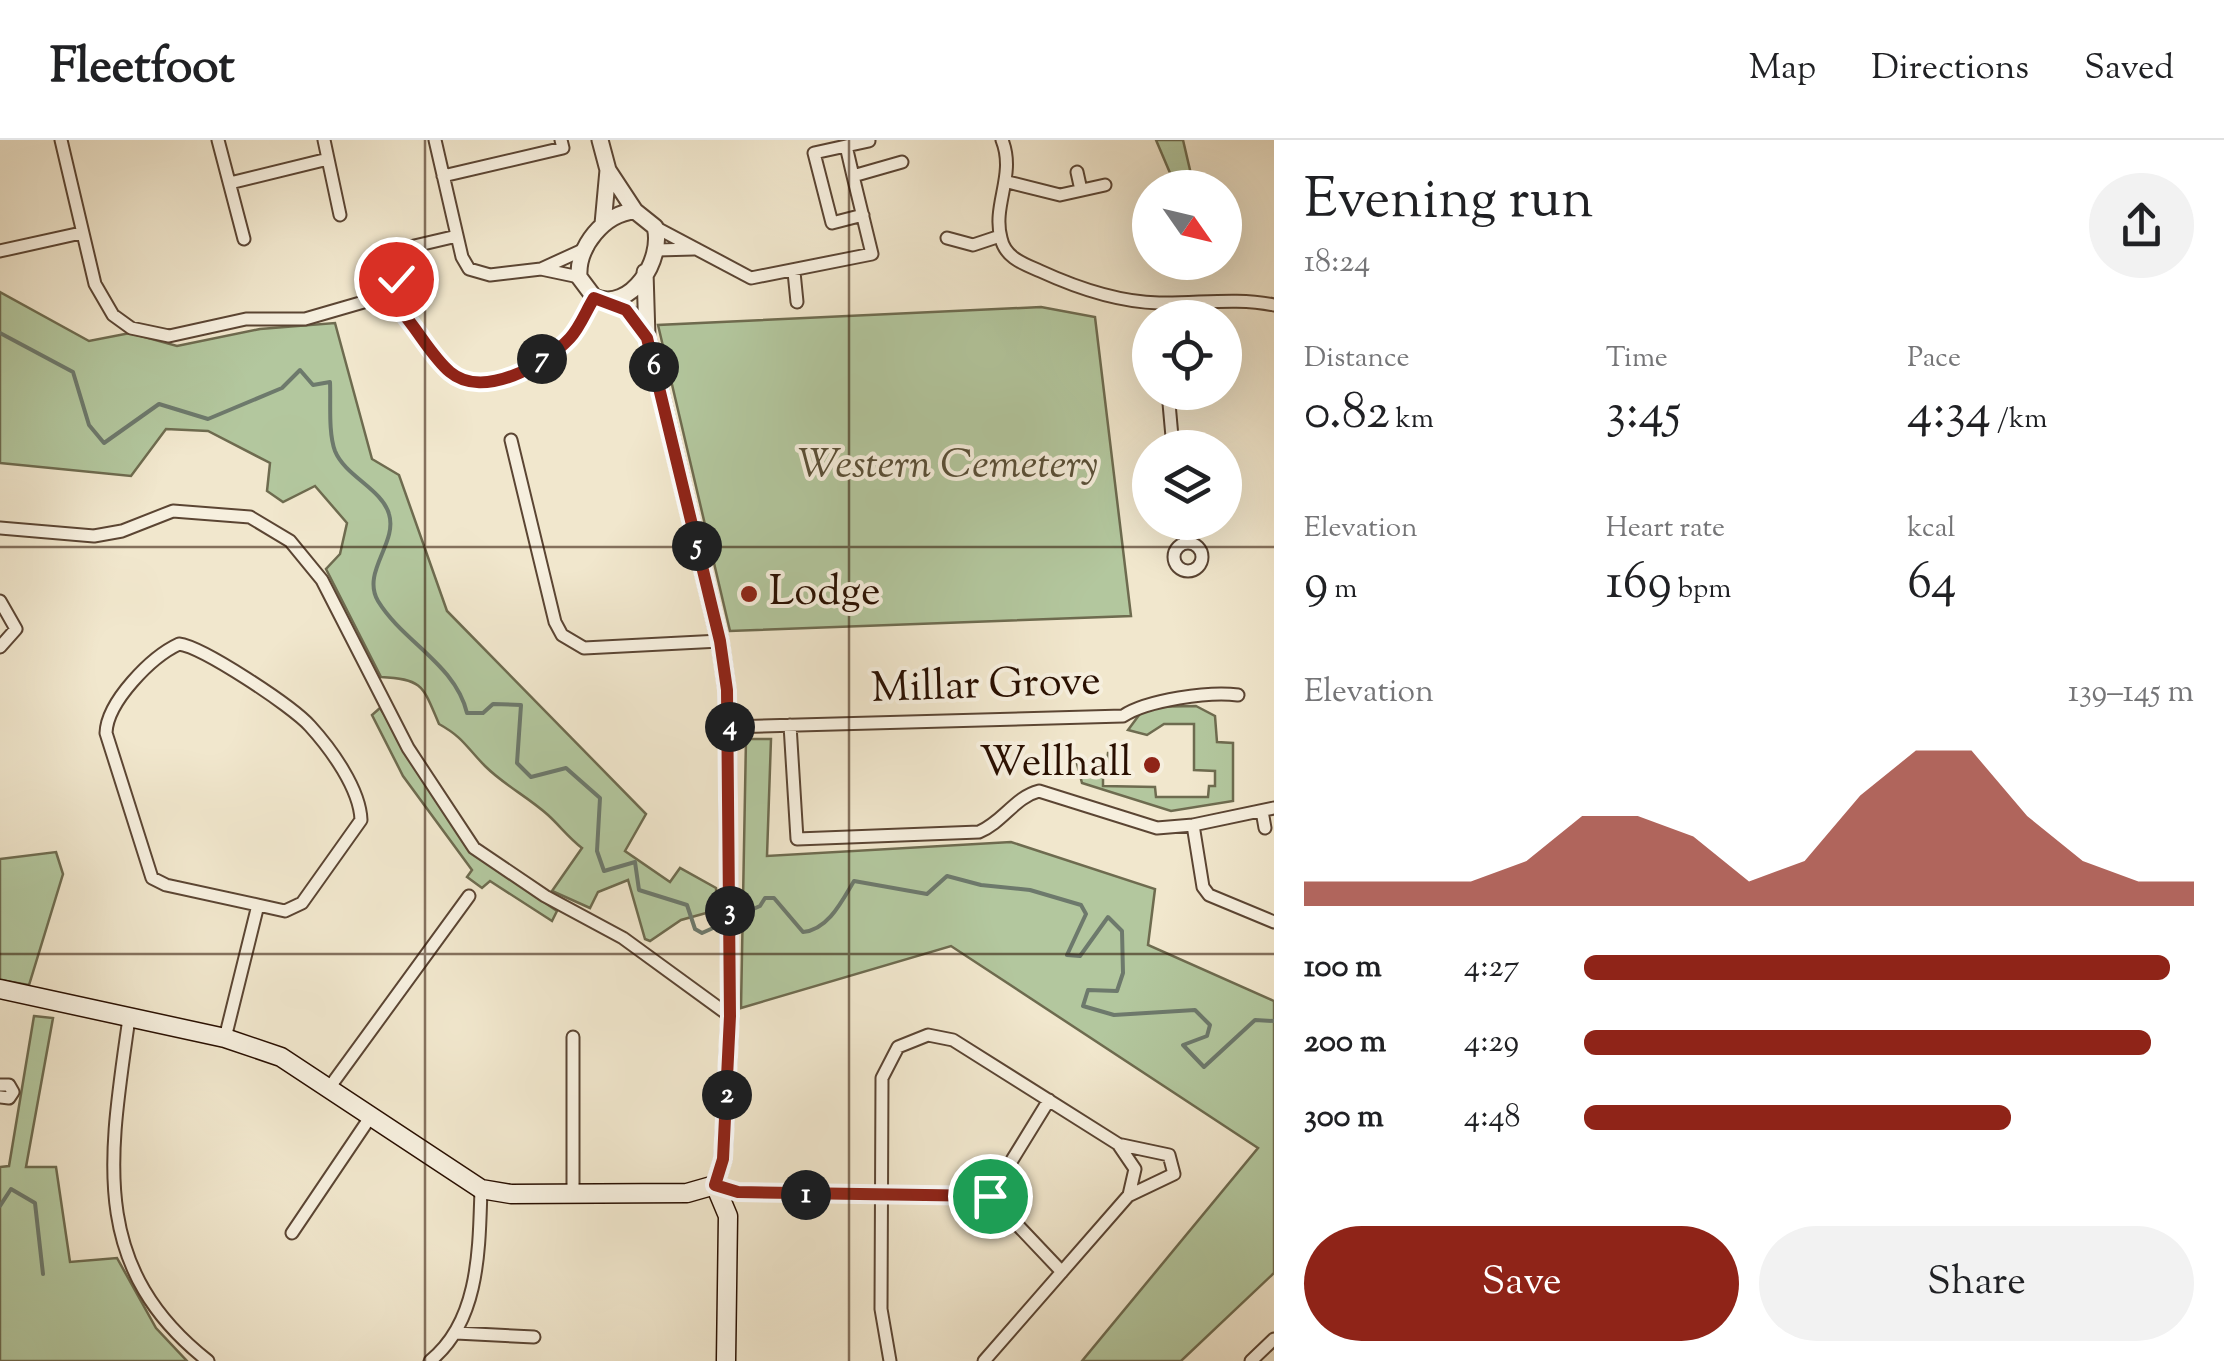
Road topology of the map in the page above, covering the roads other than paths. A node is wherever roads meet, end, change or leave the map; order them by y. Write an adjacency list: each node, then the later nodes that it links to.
1 (61, 140): 26 (street)
2 (218, 140): 18 (street)
3 (324, 140): 11 (street)
4 (434, 140): 15 (street)
5 (561, 140): 15 (street)
6 (600, 140): 13 (street)
7 (1002, 140): 17 (street)
8 (869, 141): 9 (street)
9 (846, 146): 10 (street); 16 (street)
10 (813, 147): 23 (street)
11 (328, 159): 18 (street); 22 (street)
12 (902, 162): 16 (street)
13 (608, 170): 21 (street); 24 (street)
14 (1077, 172): 20 (street)
15 (443, 176): 27 (street)
16 (853, 176): 23 (street)
17 (1008, 182): 20 (street); 28 (street)
18 (230, 183): 30 (street)
19 (1105, 185): 20 (street)
20 (1081, 190)
21 (635, 211): 24 (street); 25 (street)
22 (340, 215)
23 (863, 215): 38 (street)
24 (602, 224): 31 (street)
25 (655, 227): 32 (street); 34 (street)
26 (81, 233): 33 (street); 41 (street)
27 (457, 236): 35 (street); 36 (street)
28 (1000, 236): 29 (street); 43 (street)
29 (947, 238)
30 (244, 240)
31 (587, 248): 36 (street); 39 (street)
32 (657, 250): 34 (street); 37 (street)
33 (0, 251)
34 (704, 251): 38 (street)
35 (380, 254)
36 (540, 269): 39 (street)
37 (645, 272): 46 (street); 50 (street)
38 (794, 272): 47 (street)
39 (579, 277): 42 (street)
40 (1274, 294): 45 (street)
41 (374, 298): 49 (street); 49 (street)
42 (594, 298): 46 (street); 49 (street)
43 (1132, 300)
44 (1242, 301): 45 (street)
45 (1254, 301): 48 (street)
46 (614, 302): 50 (street)
47 (797, 302)
48 (1274, 305)
49 (401, 311)
50 (647, 338): 56 (street)
51 (511, 440): 56 (street)
52 (0, 528): 68 (street)
53 (1186, 540): 54 (street)
54 (1186, 543)
55 (0, 601): 57 (street)
56 (720, 641): 60 (street)
57 (0, 647)
58 (1238, 695): 59 (street, Millar Grove)
59 (790, 725): 60 (street, Millar Grove); 62 (street)
60 (730, 727): 68 (street)
61 (1268, 809): 62 (street); 63 (street)
62 (1193, 826): 66 (street)
63 (1265, 828)
64 (469, 896): 73 (street)
65 (258, 906): 65 (street); 71 (street)
66 (1274, 922)
67 (0, 989): 69 (main road)
68 (730, 1016): 78 (street)
69 (129, 1018): 71 (main road); 89 (street)
70 (574, 1037): 80 (street)
71 (225, 1038): 73 (main road)
72 (0, 1085): 74 (street)
73 (329, 1088): 76 (main road)
74 (0, 1097)
75 (1049, 1100): 77 (street); 82 (street); 83 (street)
76 (371, 1116): 79 (main road); 84 (street)
77 (1118, 1144): 81 (street); 81 (street)
78 (715, 1185): 80 (main road); 83 (street); 91 (main road)
79 (481, 1190): 80 (main road); 86 (street)
80 (573, 1194)
81 (1129, 1195): 85 (street)
82 (990, 1196): 83 (street); 85 (street)
83 (882, 1197): 92 (street)
84 (292, 1233)
85 (1062, 1272): 93 (street)
86 (456, 1334): 87 (street); 90 (street)
87 (534, 1337)
88 (1274, 1339): 94 (street)
89 (208, 1361)
90 (430, 1361)
91 (726, 1361)
92 (890, 1361)
93 (984, 1361)
94 (1251, 1361)

